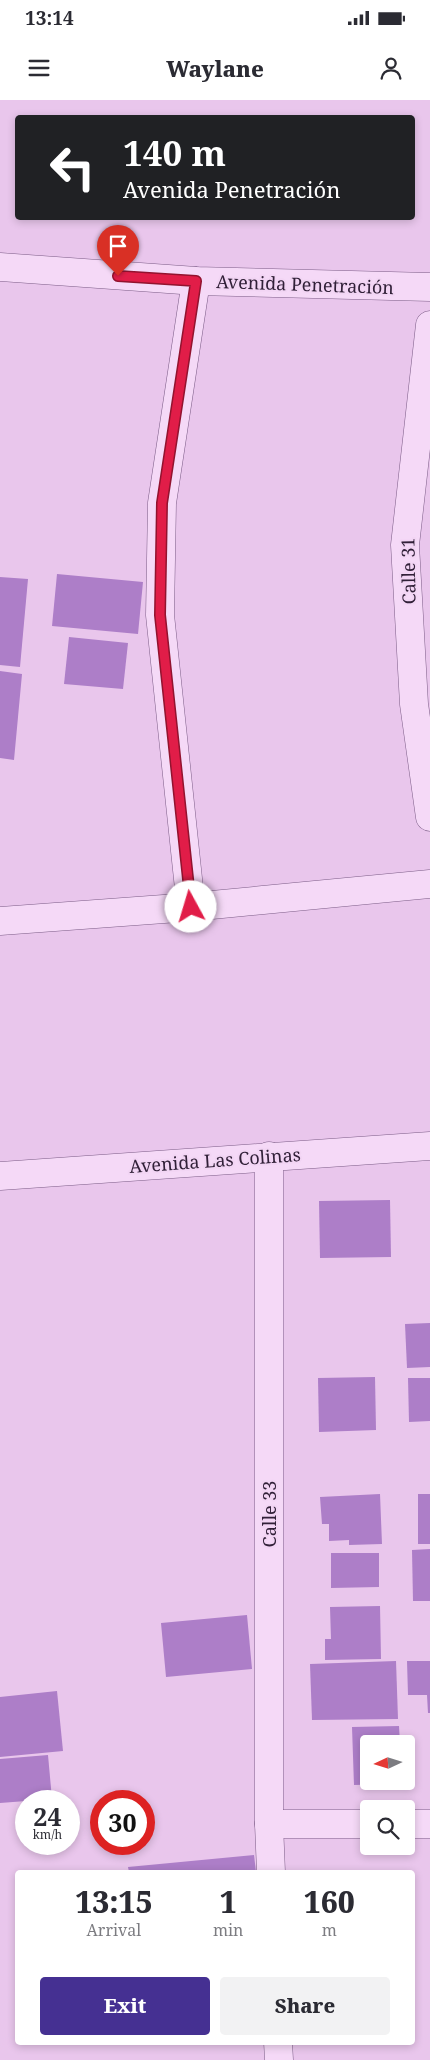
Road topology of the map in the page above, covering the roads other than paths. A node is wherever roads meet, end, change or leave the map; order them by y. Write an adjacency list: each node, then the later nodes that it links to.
1 (0, 267): 2 (street, Avenida Penetración)
2 (196, 281): 3 (street, Avenida Penetración); 7 (street)
3 (430, 288)
4 (430, 325): 5 (street, Calle 31)
5 (430, 817)
6 (430, 884): 7 (street)
7 (191, 907): 8 (street)
8 (0, 921)
9 (430, 1146): 10 (street, Avenida Las Colinas)
10 (269, 1156): 11 (street, Avenida Las Colinas); 12 (street, Calle 33)
11 (0, 1176)
12 (269, 1824): 13 (street); 16 (street, Calle 33)
13 (360, 1824)
14 (415, 1824): 15 (street)
15 (430, 1824)
16 (271, 1870)
17 (278, 2045): 18 (street)
18 (279, 2060)

